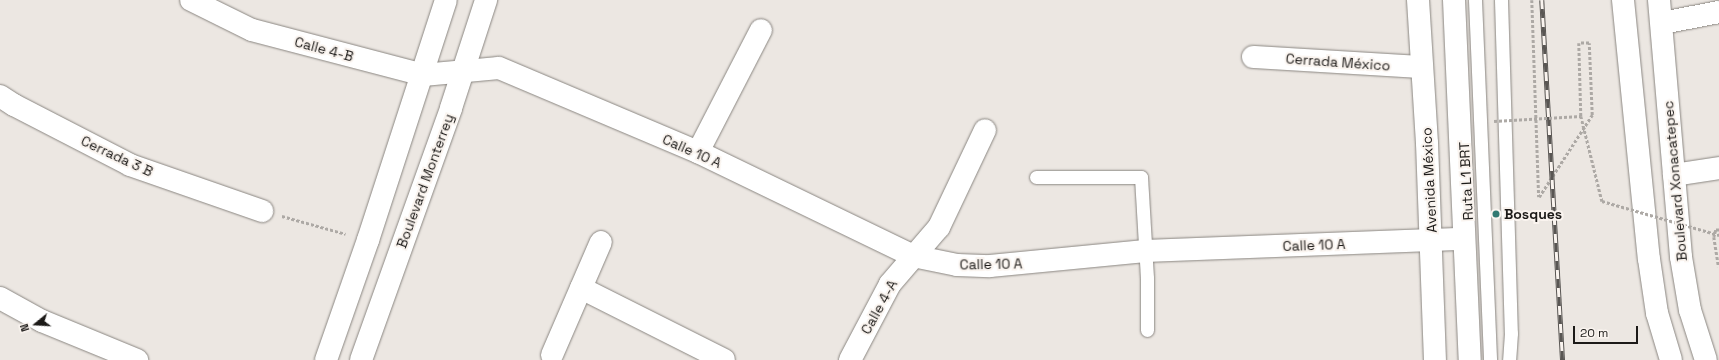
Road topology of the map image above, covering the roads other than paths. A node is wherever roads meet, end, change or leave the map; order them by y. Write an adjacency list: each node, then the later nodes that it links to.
1 (191, 0): 16 (street, Calle 4-B)
2 (446, 0): 16 (street)
3 (486, 0): 15 (street, Boulevard Monterrey)
4 (1418, 0): 14 (street, Avenida México)
5 (1454, 0): 24 (street)
6 (1474, 0): 40 (lane, Ruta L1 BRT)
7 (1501, 0): 41 (lane)
8 (1623, 0): 42 (street)
9 (1659, 0): 11 (street, Boulevard Xonacatepec)
10 (1719, 12): 11 (street)
11 (1662, 23): 21 (street, Boulevard Xonacatepec)
12 (761, 30): 19 (street)
13 (1254, 57): 14 (street, Cerrada México)
14 (1422, 67): 25 (street, Avenida México)
15 (462, 72): 16 (street, Calle 4-B); 19 (street, Calle 10 A); 35 (street, Boulevard Monterrey)
16 (422, 75): 34 (street)
17 (0, 96): 23 (street, Cerrada 3 B)
18 (985, 130): 28 (street, Calle 4-A)
19 (698, 152): 28 (street, Calle 10 A)
20 (1719, 168): 21 (street)
21 (1674, 175): 43 (street, Boulevard Xonacatepec)
22 (1036, 177): 27 (lane)
23 (262, 211)
24 (1464, 239): 25 (street, Calle 10 A); 39 (street)
25 (1432, 241): 27 (street, Calle 10 A); 38 (street, Avenida México)
26 (601, 242): 29 (street)
27 (1144, 251): 28 (street, Calle 10 A); 31 (lane)
28 (913, 256): 37 (street, Calle 4-A)
29 (581, 288): 32 (street); 36 (street)
30 (0, 298): 33 (street)
31 (1147, 330)
32 (552, 355)
33 (137, 360)
34 (326, 360)
35 (361, 360)
36 (724, 360)
37 (850, 360)
38 (1436, 360)
39 (1470, 360)
40 (1490, 360)
41 (1509, 360)
42 (1671, 360)
43 (1706, 360)

